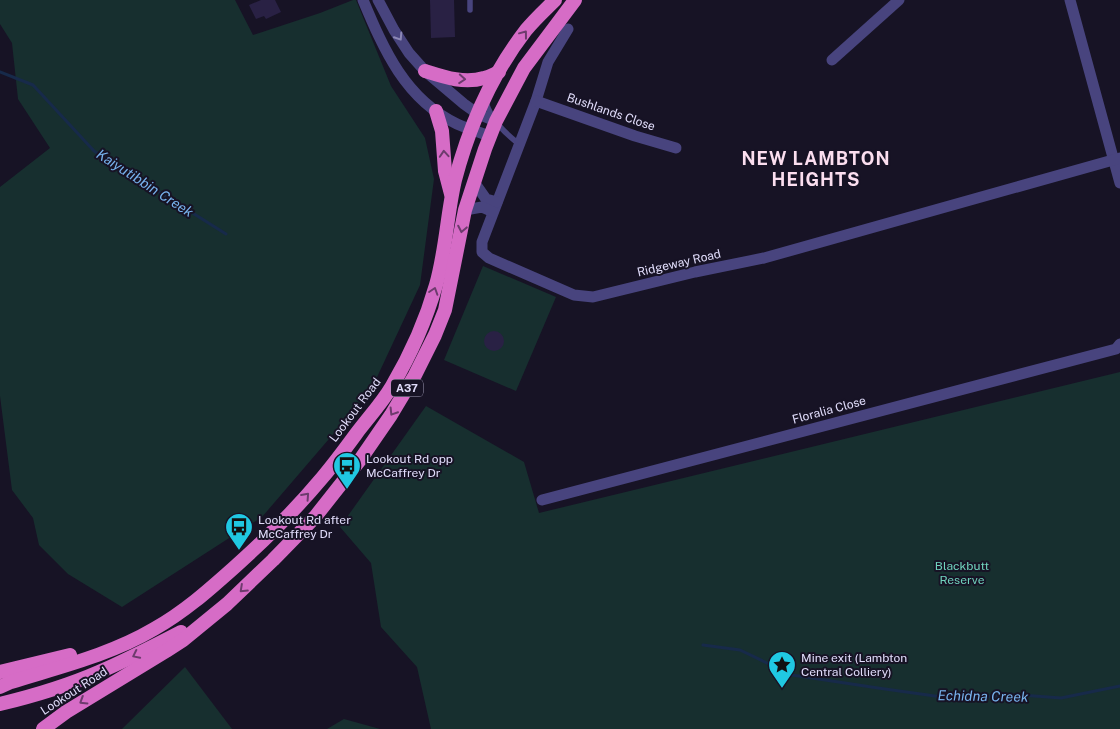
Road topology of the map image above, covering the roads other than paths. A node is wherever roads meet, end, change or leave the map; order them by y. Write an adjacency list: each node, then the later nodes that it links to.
1 (363, 0): 15 (street)
2 (378, 0): 11 (street, one-way to 11)
3 (470, 0): 8 (lane)
4 (555, 0): 12 (highway, Lookout Road / A37, one-way to 4)
5 (575, 0): 17 (highway, Lookout Road / A37)
6 (899, 0): 10 (street)
7 (1070, 0): 22 (street)
8 (470, 10)
9 (568, 29): 14 (street, Ridgeway Road)
10 (832, 60)
11 (425, 71): 12 (highway, one-way to 12); 16 (street)
12 (499, 72): 13 (highway, Lookout Road / A37)
13 (485, 98): 16 (highway, Lookout Road / A37); 17 (lane)
14 (536, 101): 20 (street, Ridgeway Road); 21 (street, Bushlands Close)
15 (436, 111): 18 (street); 25 (highway, one-way to 15)
16 (478, 114): 17 (street); 18 (highway, Lookout Road / A37)
17 (496, 121): 19 (highway, Lookout Road / A37); 20 (lane)
18 (471, 130): 19 (street); 25 (highway, Lookout Road / A37)
19 (490, 136): 23 (highway, Lookout Road / A37)
20 (519, 144): 26 (street, Ridgeway Road)
21 (676, 148)
22 (1117, 159): 24 (street); 26 (street, Ridgeway Road)
23 (474, 182): 26 (street); 27 (highway, Lookout Road / A37)
24 (1120, 183)
25 (452, 197): 31 (highway, Lookout Road / A37, one-way to 25)
26 (495, 207): 27 (street)
27 (465, 210): 30 (highway, Lookout Road / A37, one-way to 30)
28 (1120, 344): 29 (street, Floralia Close)
29 (542, 500)
30 (211, 617): 34 (highway, one-way to 34); 35 (highway, Lookout Road / A37, one-way to 35)
31 (104, 652): 32 (highway); 33 (highway, Lookout Road)
32 (0, 672)
33 (0, 687)
34 (0, 704)
35 (43, 729)

